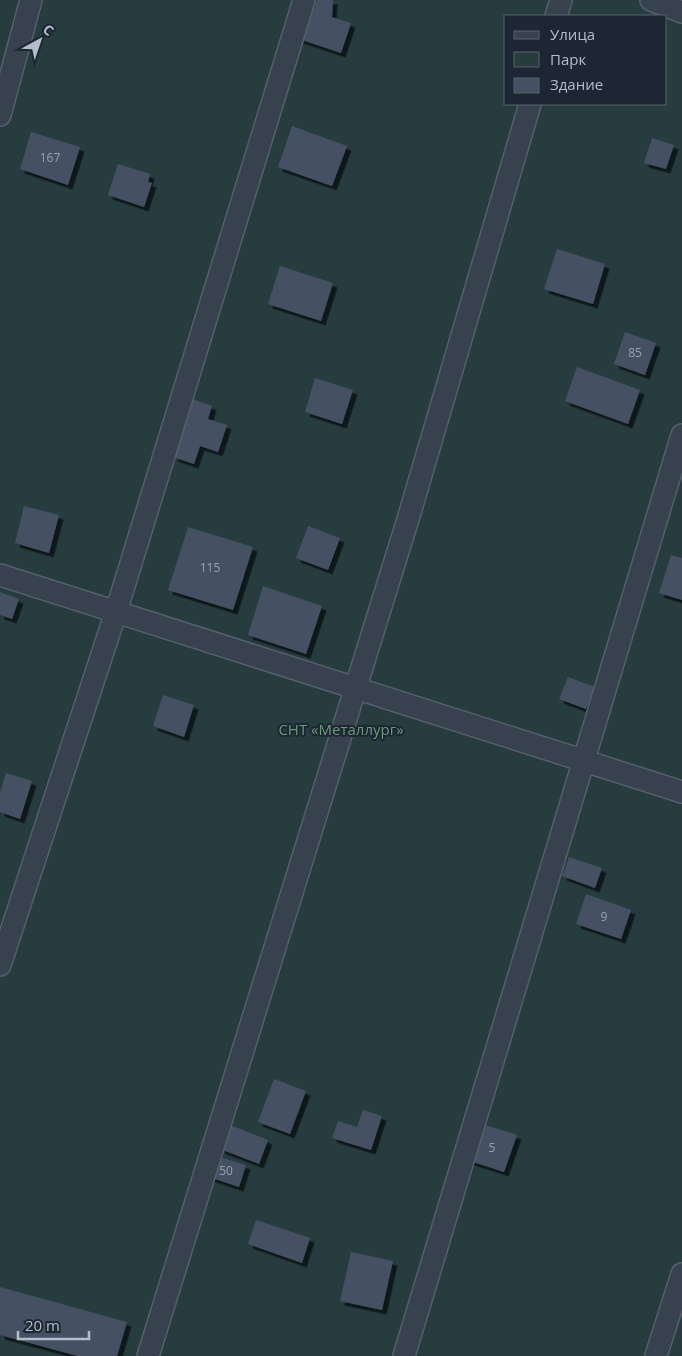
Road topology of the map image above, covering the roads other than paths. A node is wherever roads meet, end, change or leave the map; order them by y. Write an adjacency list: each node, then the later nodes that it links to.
1 (31, 0): 8 (street)
2 (304, 0): 11 (street)
3 (561, 0): 6 (street)
4 (651, 0): 5 (street)
5 (682, 12)
6 (556, 15)
7 (530, 105): 12 (street)
8 (0, 115)
9 (682, 435): 13 (street)
10 (0, 575): 11 (street)
11 (116, 612): 12 (street); 15 (street)
12 (355, 688): 13 (street); 17 (street)
13 (585, 761): 14 (street); 18 (street)
14 (682, 792)
15 (0, 965)
16 (682, 1274): 19 (street)
17 (148, 1356)
18 (404, 1356)
19 (656, 1356)

